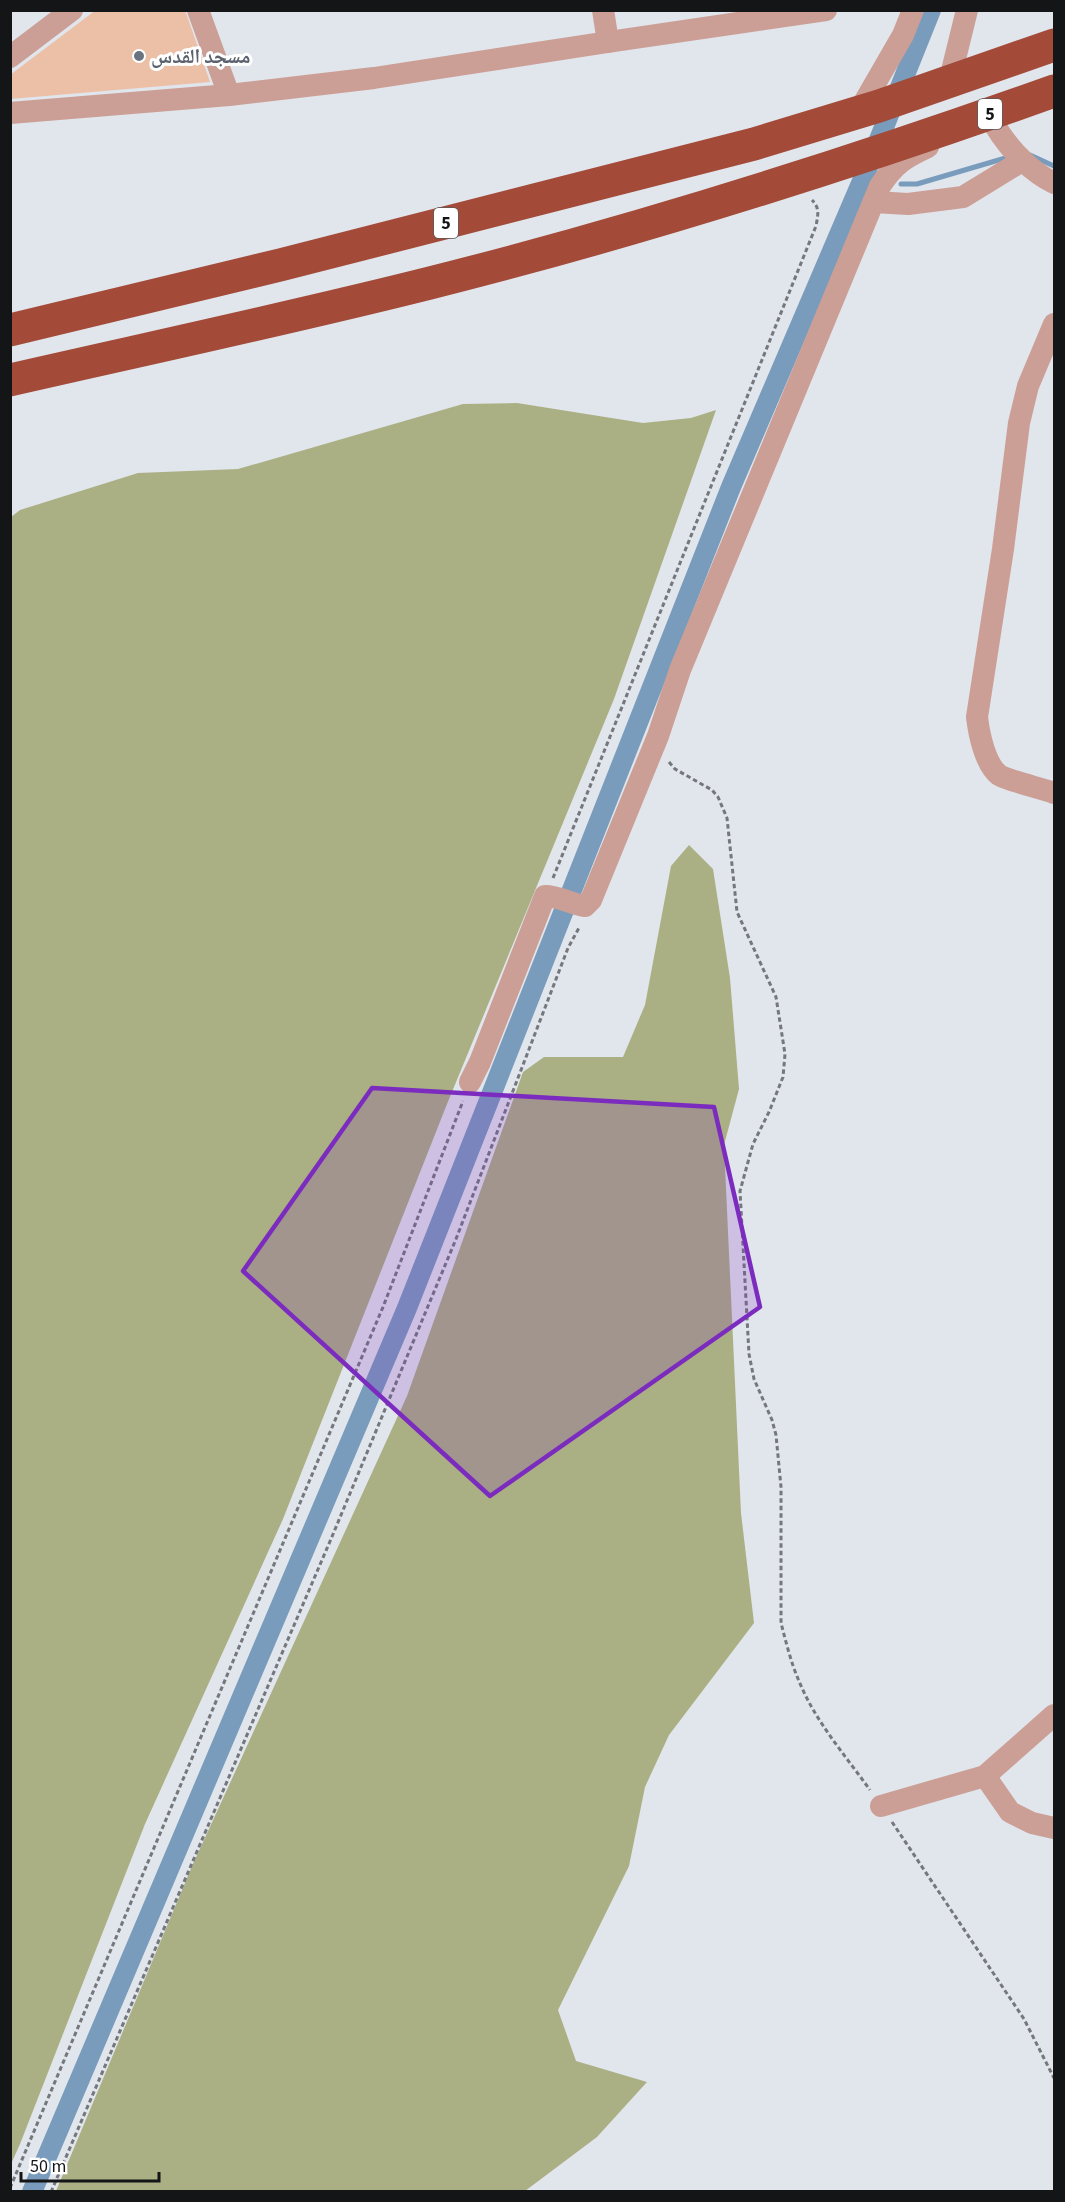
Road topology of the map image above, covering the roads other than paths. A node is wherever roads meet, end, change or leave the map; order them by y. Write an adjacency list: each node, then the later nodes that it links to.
1 (72, 10): 9 (street)
2 (198, 10): 12 (street)
3 (603, 10): 7 (street)
4 (826, 10): 7 (street)
5 (913, 10): 13 (street)
6 (967, 10): 10 (street)
7 (608, 42): 12 (street)
8 (1054, 45): 10 (highway, 5)
9 (10, 57)
10 (937, 87): 13 (highway, 5)
11 (1054, 91): 15 (highway, 5)
12 (229, 95): 14 (street)
13 (869, 110): 17 (highway, 5)
14 (10, 113)
15 (1003, 136): 16 (street); 19 (street); 19 (street); 20 (highway, 5)
16 (1050, 180): 18 (street)
17 (560, 194): 20 (highway); 22 (highway, 5)
18 (1054, 198)
19 (874, 202): 25 (street)
20 (576, 244): 23 (highway, 5)
21 (1054, 324): 24 (street)
22 (10, 330)
23 (10, 380)
24 (1054, 793)
25 (470, 1082)
26 (1054, 1715): 27 (street)
27 (985, 1776): 28 (street); 29 (street)
28 (881, 1806)
29 (1054, 1828)

